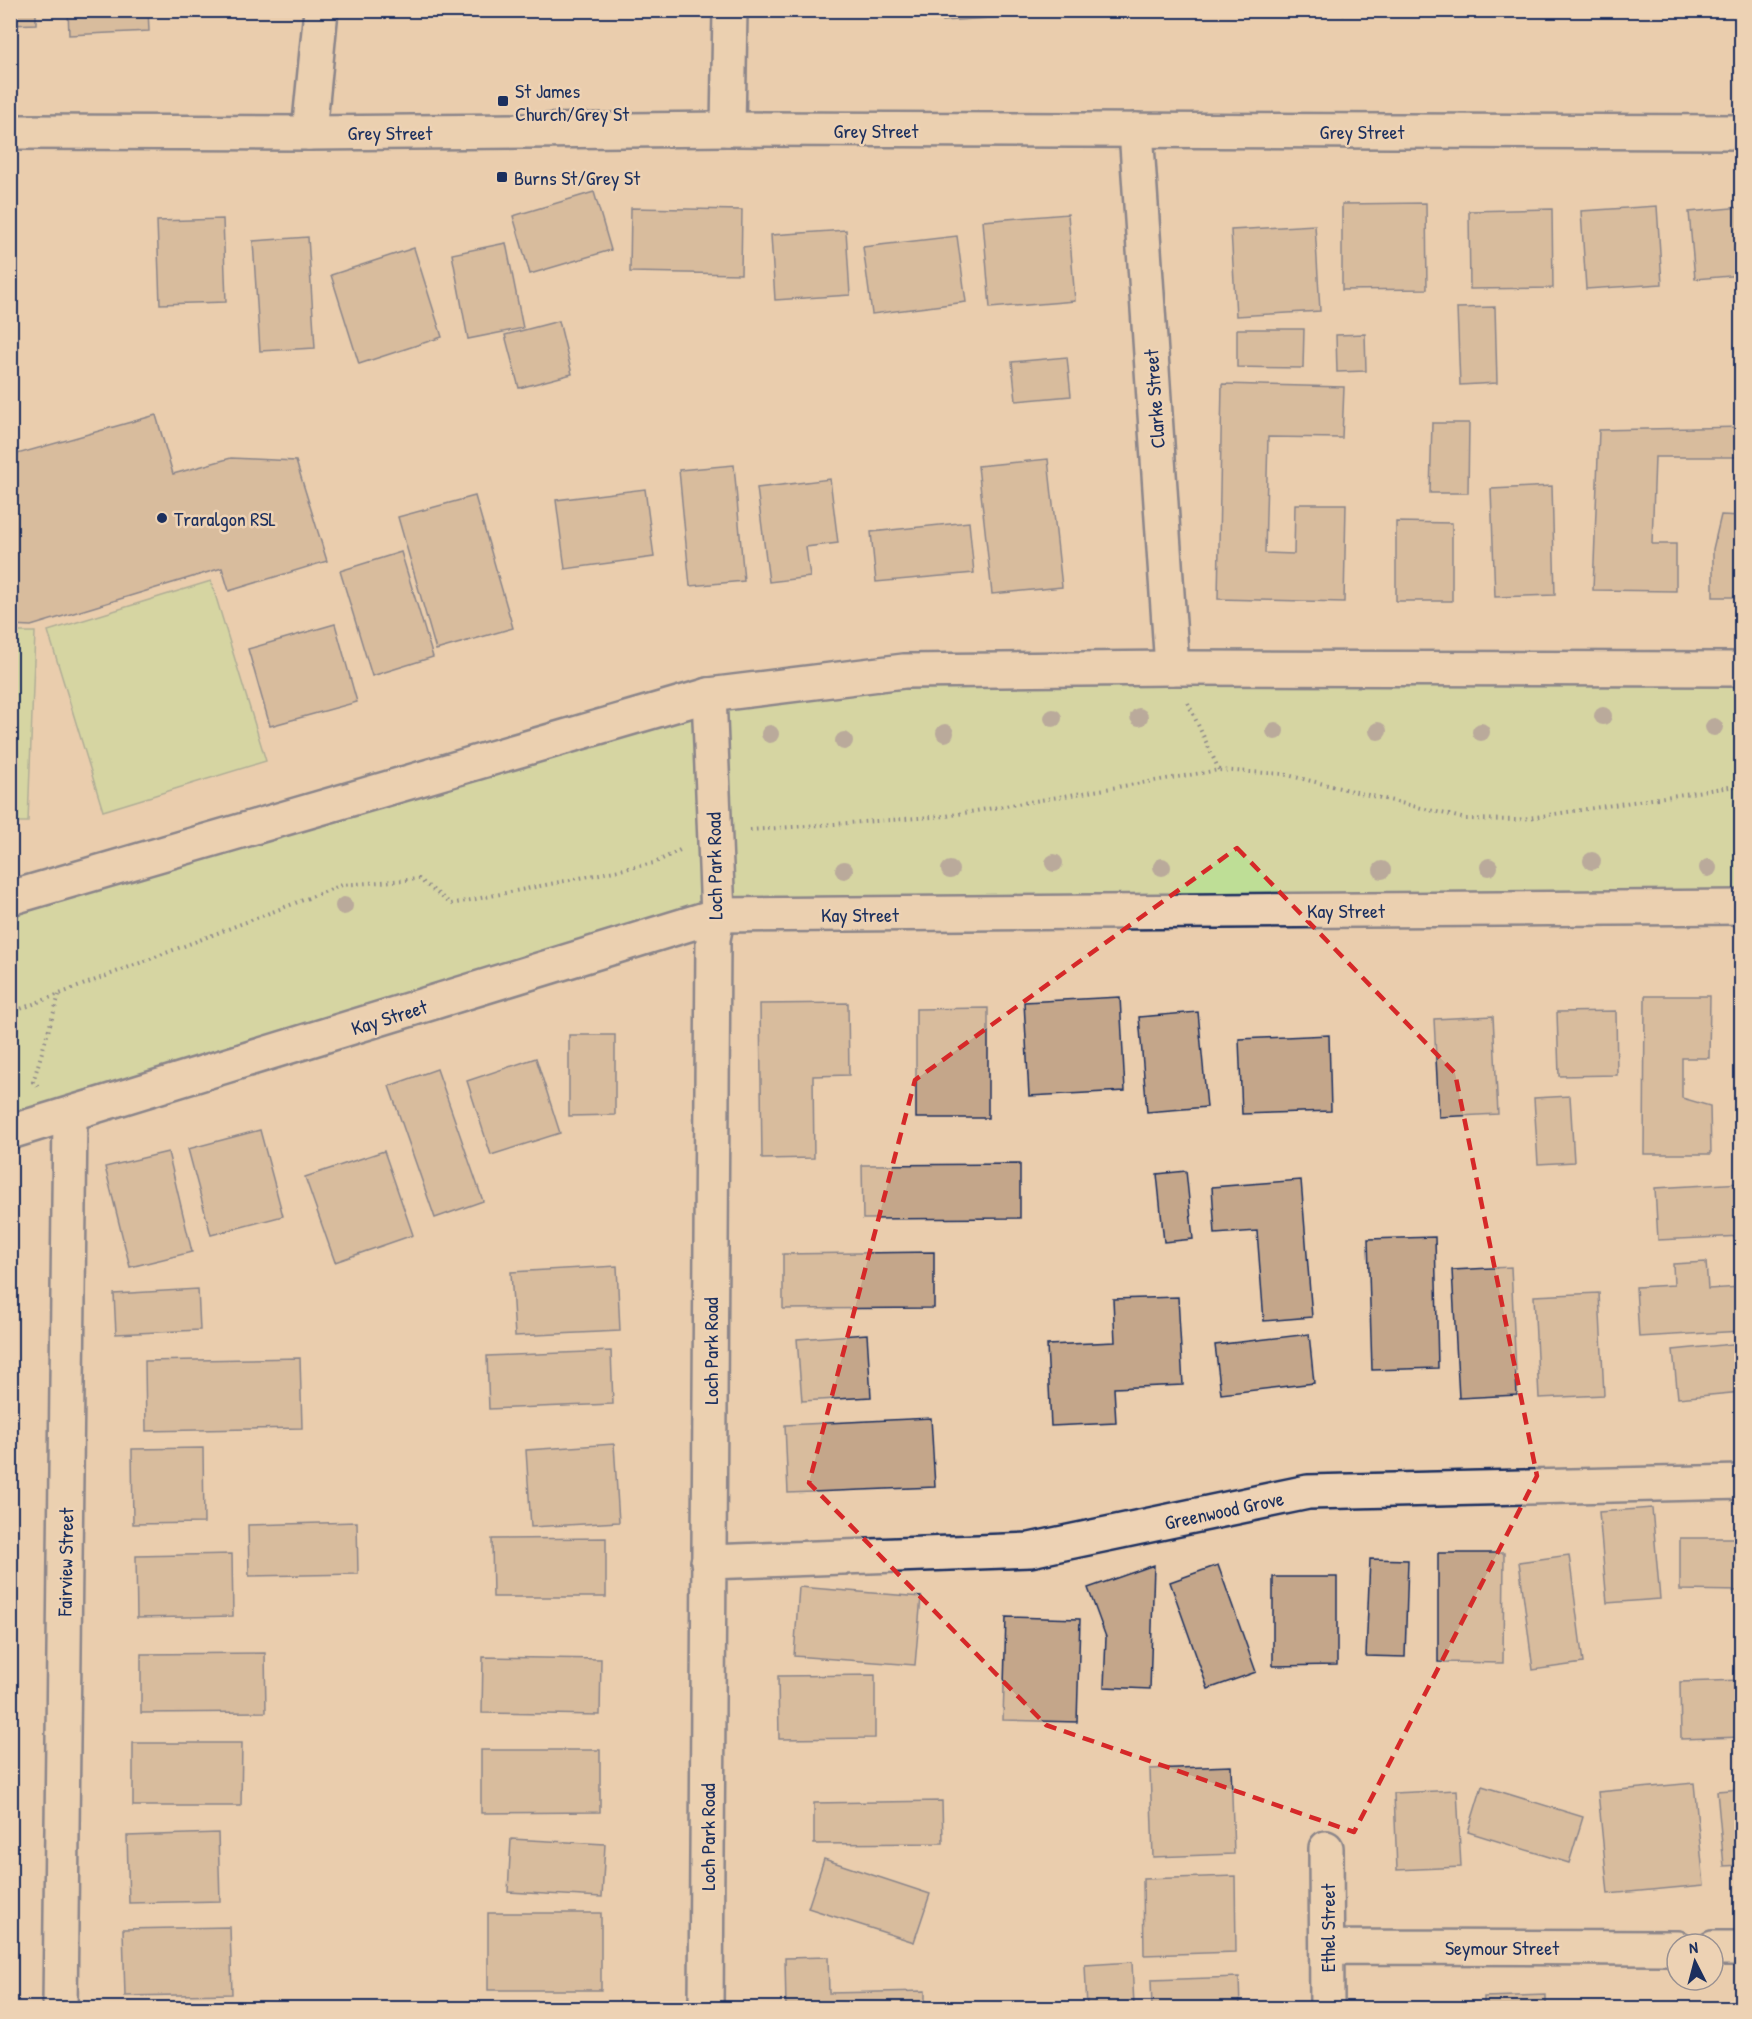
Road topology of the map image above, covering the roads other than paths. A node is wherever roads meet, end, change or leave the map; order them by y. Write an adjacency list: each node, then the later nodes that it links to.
1 (321, 10): 7 (street)
2 (730, 10): 3 (street)
3 (728, 129): 4 (street, Grey Street); 7 (street, Grey Street)
4 (1136, 130): 6 (street, Grey Street); 8 (street, Clarke Street)
5 (10, 132): 7 (street, Grey Street)
6 (1742, 132)
7 (309, 133)
8 (1172, 668): 9 (street); 10 (street)
9 (1742, 669)
10 (709, 695): 11 (street); 13 (street, Loch Park Road)
11 (10, 898)
12 (1742, 908): 13 (street, Kay Street)
13 (718, 915): 14 (street, Kay Street); 17 (street, Loch Park Road)
14 (70, 1115): 15 (street, Kay Street); 23 (street, Fairview Street)
15 (10, 1132)
16 (1742, 1482): 17 (street, Greenwood Grove)
17 (708, 1562): 24 (street, Loch Park Road)
18 (1326, 1848): 19 (street, Ethel Street)
19 (1328, 1947): 20 (street, Seymour Street); 25 (street, Ethel Street)
20 (1665, 1948)
21 (1725, 1948): 22 (street)
22 (1742, 1948)
23 (60, 2008)
24 (706, 2008)
25 (1327, 2008)

